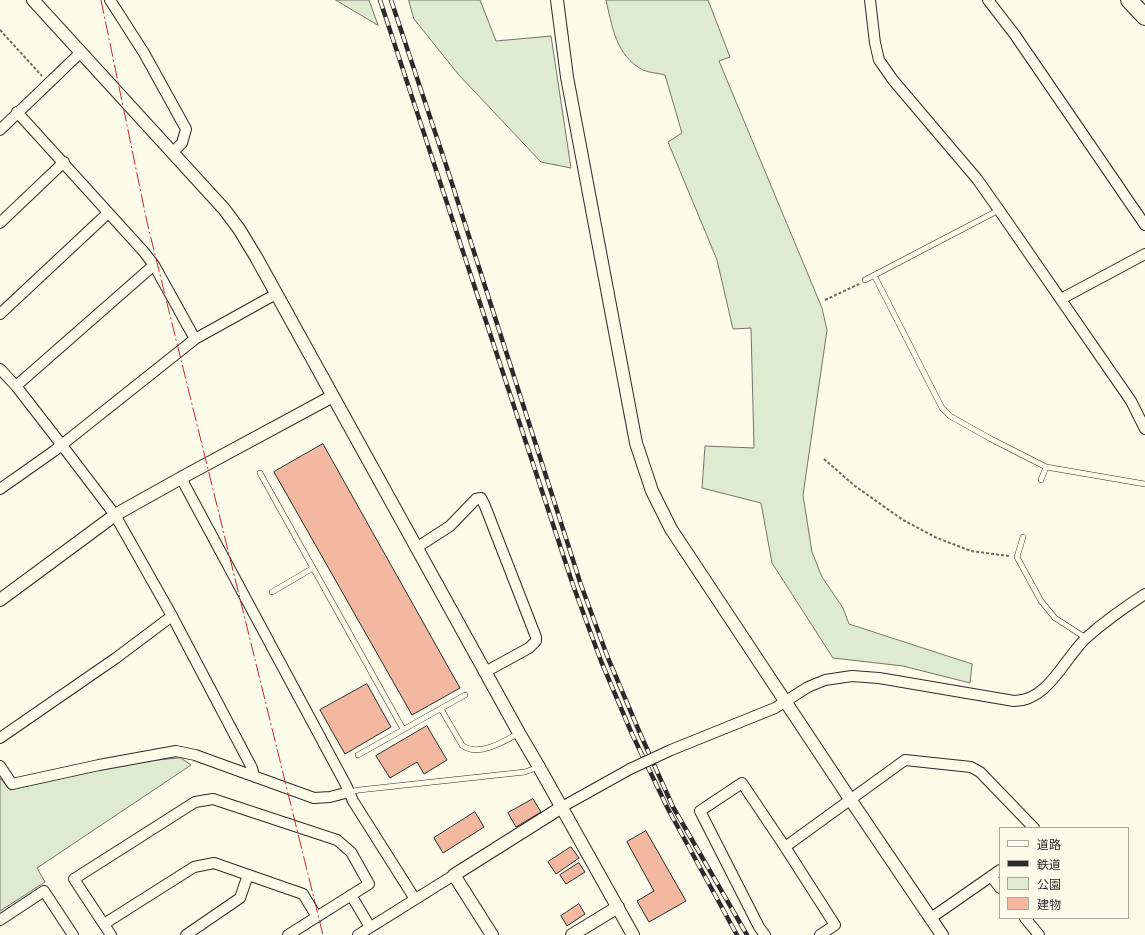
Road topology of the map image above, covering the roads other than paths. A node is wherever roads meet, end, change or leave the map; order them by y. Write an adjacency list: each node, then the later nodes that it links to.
1 (33, 0): 8 (street)
2 (110, 0): 11 (street)
3 (557, 0): 47 (street)
4 (870, 0): 13 (street)
5 (988, 0): 16 (street)
6 (1130, 0): 7 (highway)
7 (1145, 17)
8 (80, 53): 9 (street); 11 (street)
9 (17, 112): 10 (street); 12 (street)
10 (0, 130)
11 (172, 153): 21 (street)
12 (64, 162): 14 (street); 15 (street)
13 (999, 210): 19 (lane); 22 (street)
14 (108, 213): 18 (street); 23 (street)
15 (0, 223)
16 (1145, 225)
17 (1145, 254): 22 (street)
18 (154, 265): 24 (street); 26 (street)
19 (874, 275): 20 (lane); 30 (lane)
20 (865, 280)
21 (276, 294): 24 (street); 27 (street)
22 (1061, 299): 28 (street)
23 (0, 314)
24 (195, 339): 29 (street)
25 (0, 369): 26 (street)
26 (16, 386): 29 (street)
27 (333, 396): 32 (street); 38 (street)
28 (1145, 429)
29 (61, 444): 35 (street); 36 (street)
30 (1046, 467): 33 (lane); 34 (lane)
31 (260, 473): 39 (lane)
32 (181, 478): 36 (street); 56 (street)
33 (1041, 480)
34 (1145, 484)
35 (0, 490)
36 (115, 515): 42 (street); 43 (street)
37 (1023, 537): 44 (lane)
38 (416, 548): 45 (street); 45 (street)
39 (313, 568): 40 (lane); 49 (lane)
40 (272, 592)
41 (1145, 594): 44 (street)
42 (0, 600)
43 (172, 616): 51 (street); 55 (street)
44 (1086, 638): 47 (street)
45 (484, 672): 50 (street)
46 (465, 695): 48 (lane)
47 (786, 701): 57 (street); 58 (street, bridge)
48 (441, 708): 49 (lane); 50 (lane)
49 (404, 730): 52 (lane)
50 (519, 733): 54 (street)
51 (0, 738)
52 (358, 755)
53 (0, 766): 55 (street)
54 (539, 767): 56 (lane); 58 (street)
55 (254, 776): 56 (street)
56 (349, 792): 67 (street)
57 (850, 799): 59 (street); 60 (street); 70 (street)
58 (562, 807): 63 (street); 68 (street)
59 (1033, 827)
60 (785, 847): 84 (street); 85 (street)
61 (999, 871): 64 (street)
62 (248, 875): 69 (street); 73 (street); 78 (street)
63 (454, 875): 67 (street); 81 (street)
64 (991, 876): 65 (street); 70 (street)
65 (999, 887)
66 (351, 896): 69 (street); 73 (street); 74 (street)
67 (415, 899): 74 (street)
68 (618, 907): 82 (street); 83 (street)
69 (318, 917): 79 (street)
70 (931, 918): 75 (street)
71 (1025, 919): 86 (street)
72 (0, 920): 76 (street)
73 (104, 924): 77 (street)
74 (370, 927): 80 (street)
75 (940, 934)
76 (73, 935)
77 (111, 935)
78 (186, 935)
79 (288, 935)
80 (358, 935)
81 (492, 935)
82 (572, 935)
83 (633, 935)
84 (765, 935)
85 (820, 935)
86 (1039, 935)

